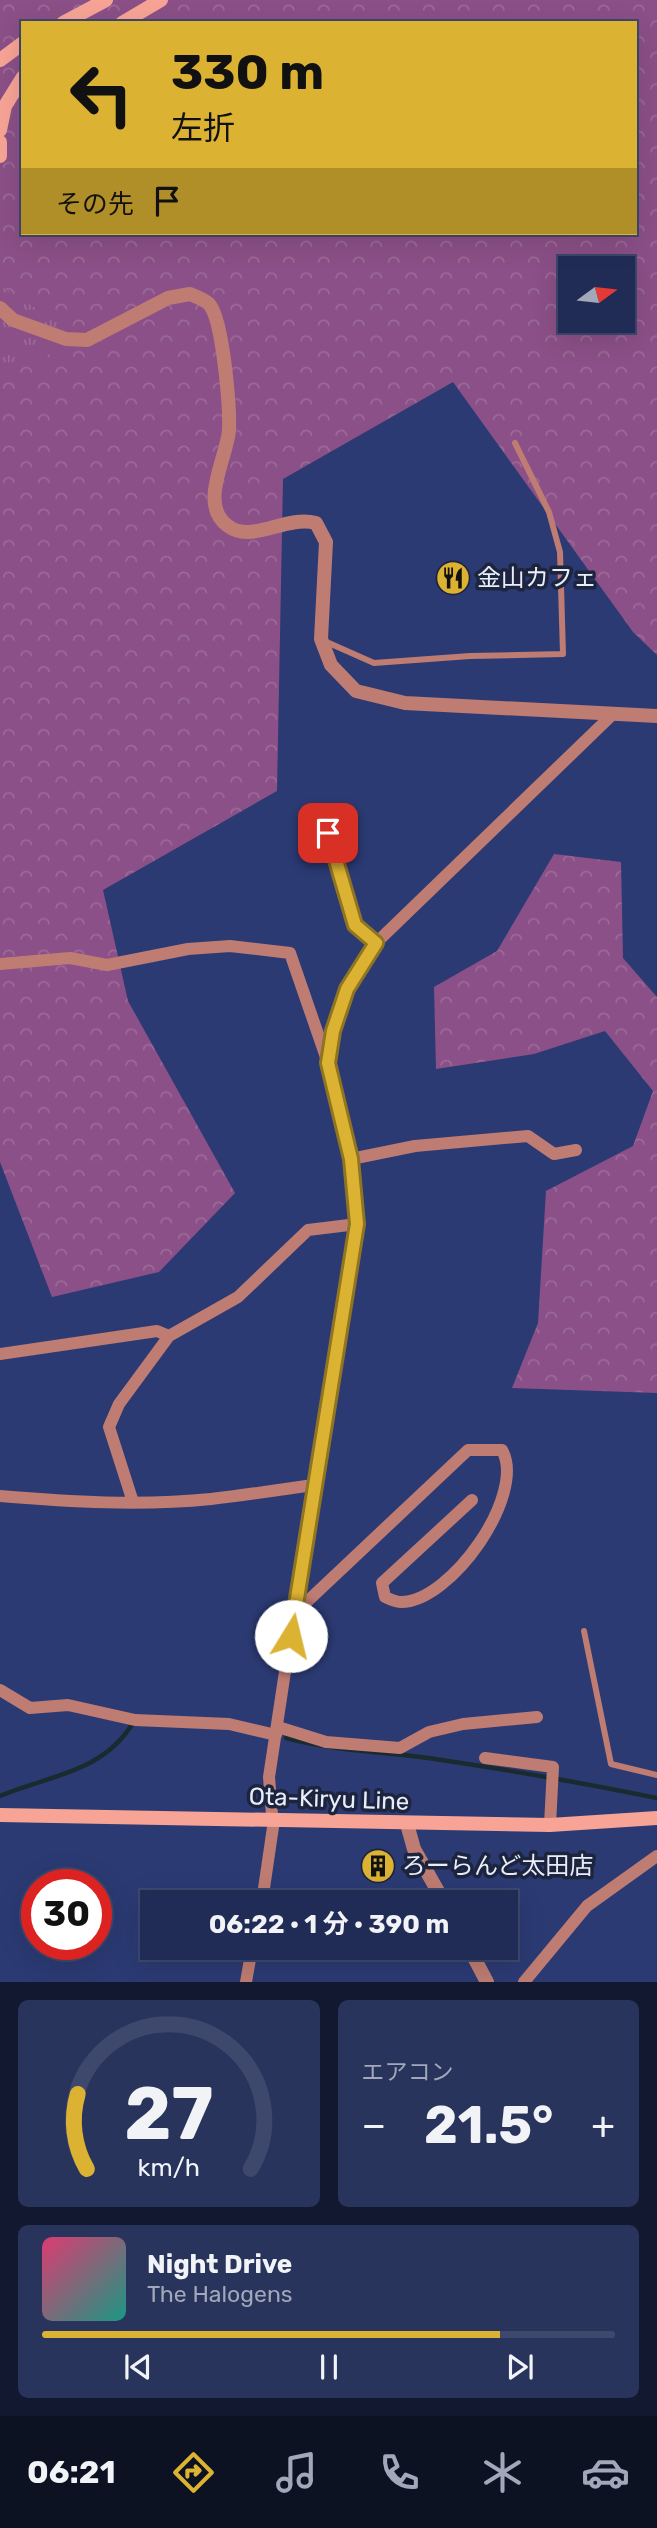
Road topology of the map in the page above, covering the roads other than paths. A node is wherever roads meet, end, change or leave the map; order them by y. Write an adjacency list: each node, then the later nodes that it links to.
1 (106, 0): 3 (main road)
2 (161, 0): 4 (main road)
3 (67, 21)
4 (124, 21)
5 (21, 44): 6 (main road)
6 (0, 60)
7 (21, 80): 8 (main road)
8 (0, 130)
9 (0, 142): 10 (main road)
10 (0, 156)
11 (0, 308): 13 (street)
12 (514, 443): 13 (lane)
13 (321, 639): 14 (street)
14 (614, 713): 15 (street); 17 (street)
15 (657, 716)
16 (321, 809): 17 (lane)
17 (376, 943): 19 (street)
18 (0, 964): 19 (street)
19 (328, 1063): 21 (street)
20 (576, 1150): 21 (street)
21 (351, 1159): 22 (street)
22 (357, 1224): 23 (street); 25 (street)
23 (169, 1336): 24 (street); 28 (street)
24 (0, 1354)
25 (313, 1485): 28 (street); 29 (street)
26 (0, 1496): 28 (street)
27 (472, 1500): 29 (street)
28 (133, 1502)
29 (295, 1613): 33 (street)
30 (584, 1631): 35 (lane)
31 (0, 1690): 33 (street)
32 (537, 1717): 33 (street)
33 (277, 1731): 38 (street)
34 (485, 1758): 40 (street)
35 (657, 1775)
36 (0, 1815): 38 (main road, Ota-Kiryu Line)
37 (657, 1818): 40 (main road, Ota-Kiryu Line)
38 (272, 1820): 39 (main road, Ota-Kiryu Line); 42 (street)
39 (407, 1824): 40 (main road, Ota-Kiryu Line); 43 (street)
40 (550, 1825)
41 (657, 1856): 48 (street)
42 (264, 1890)
43 (437, 1890)
44 (250, 1960): 46 (street)
45 (475, 1960): 47 (street)
46 (246, 1982)
47 (487, 1982)
48 (524, 1982)

